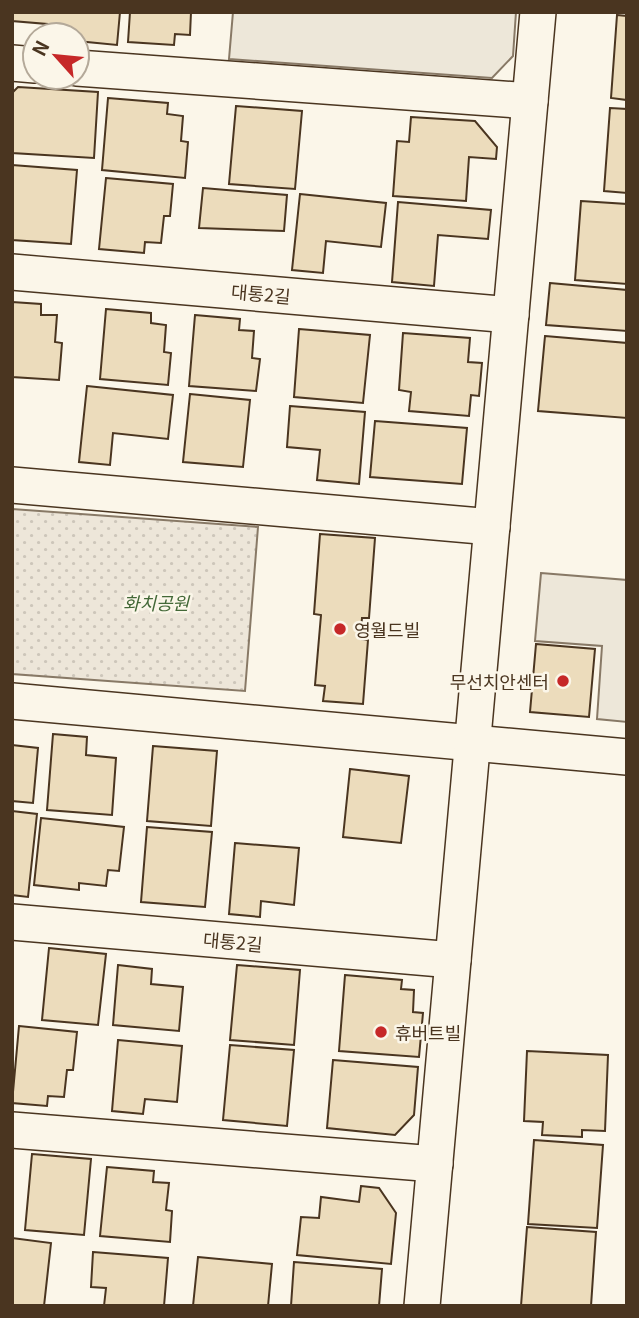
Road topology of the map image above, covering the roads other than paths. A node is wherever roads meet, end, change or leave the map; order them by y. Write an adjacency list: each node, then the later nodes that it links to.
1 (538, 12): 3 (street)
2 (91, 69): 3 (street)
3 (530, 101): 5 (street)
4 (12, 272): 5 (street, 대통2길)
5 (511, 315): 7 (street)
6 (12, 485): 7 (street)
7 (492, 527): 9 (street)
8 (12, 701): 9 (street)
9 (473, 742): 10 (street); 12 (street)
10 (627, 757)
11 (12, 922): 12 (street, 대통2길)
12 (453, 960): 14 (street)
13 (12, 1130): 14 (street)
14 (435, 1164): 15 (street)
15 (422, 1306)

